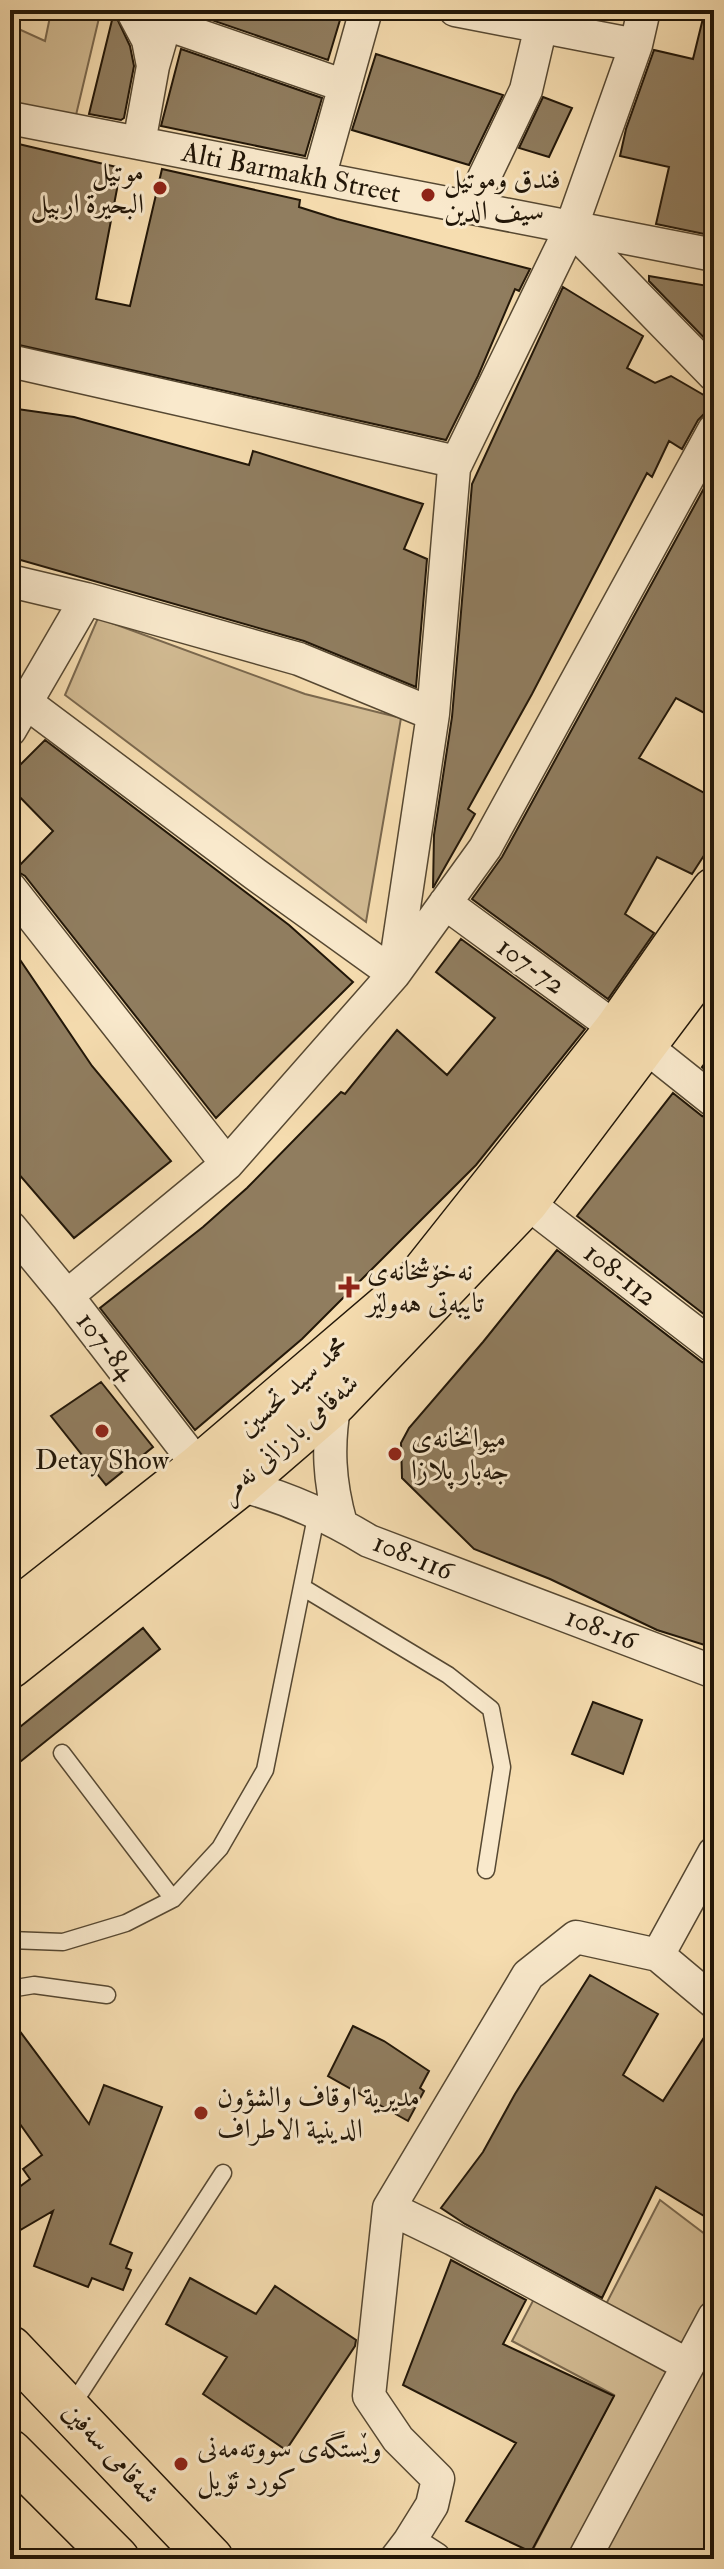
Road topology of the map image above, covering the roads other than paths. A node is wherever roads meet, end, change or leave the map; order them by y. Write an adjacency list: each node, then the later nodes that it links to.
1 (132, 10): 8 (street)
2 (366, 10): 9 (street)
3 (455, 10): 6 (street)
4 (644, 10): 7 (street)
5 (167, 17): 8 (street); 9 (street)
6 (541, 26): 7 (street); 13 (street)
7 (636, 45): 14 (street)
8 (153, 66): 11 (street)
9 (345, 86): 12 (street)
10 (10, 118): 11 (street, Alti Barmakh Street)
11 (139, 143): 12 (street, Alti Barmakh Street)
12 (319, 178): 13 (street, Alti Barmakh Street)
13 (470, 207): 14 (street, Alti Barmakh Street)
14 (571, 228): 15 (street, Alti Barmakh Street); 17 (street); 19 (street)
15 (714, 255)
16 (10, 361): 19 (street)
17 (714, 375)
18 (714, 430): 26 (street)
19 (457, 462): 22 (street)
20 (10, 581): 21 (street)
21 (86, 599): 22 (street); 23 (street)
22 (433, 714): 28 (street)
23 (19, 717): 28 (street)
24 (10, 888): 31 (street)
25 (714, 890): 29 (main road, محمد سید تحسین)
26 (445, 903): 28 (street); 29 (street, 107-72)
27 (714, 952): 29 (main road, شەقامی بارزانی نەمر)
28 (394, 974): 31 (street)
29 (631, 1038): 30 (street, 107-72); 32 (main road, شەقامی بارزانی نەمر); 37 (main road, محمد سید تحسین)
30 (714, 1101)
31 (227, 1164): 34 (street)
32 (526, 1202): 35 (street, 108-112); 36 (main road, شەقامی بارزانی نەمر)
33 (10, 1227): 34 (street, 107-84)
34 (67, 1296): 37 (street, 107-84)
35 (714, 1347)
36 (335, 1402): 38 (main road, شەقامی بارزانی نەمر); 39 (street, 108-116)
37 (199, 1467): 42 (main road, محمد سید تحسین)
38 (239, 1485): 39 (street, 108-116); 43 (main road, شەقامی بارزانی نەمر)
39 (329, 1518): 40 (lane); 41 (street, 108-116)
40 (302, 1587): 47 (lane); 48 (lane)
41 (488, 1587): 44 (street, 108-16)
42 (10, 1616)
43 (10, 1666)
44 (714, 1672)
45 (62, 1753): 48 (lane)
46 (714, 1853): 50 (street)
47 (486, 1870)
48 (173, 1899): 49 (lane)
49 (10, 1940)
50 (658, 1955): 53 (street); 55 (street)
51 (10, 1989): 52 (lane)
52 (107, 1995)
53 (714, 2002)
54 (223, 2173): 59 (lane)
55 (389, 2208): 58 (street); 61 (street)
56 (714, 2317): 58 (street)
57 (10, 2348): 59 (main road, شەقامی سەفین)
58 (688, 2365): 64 (street)
59 (70, 2409): 63 (main road, شەقامی سەفین)
60 (10, 2452): 62 (main road)
61 (413, 2553)
62 (117, 2559)
63 (211, 2559)
64 (584, 2559)

